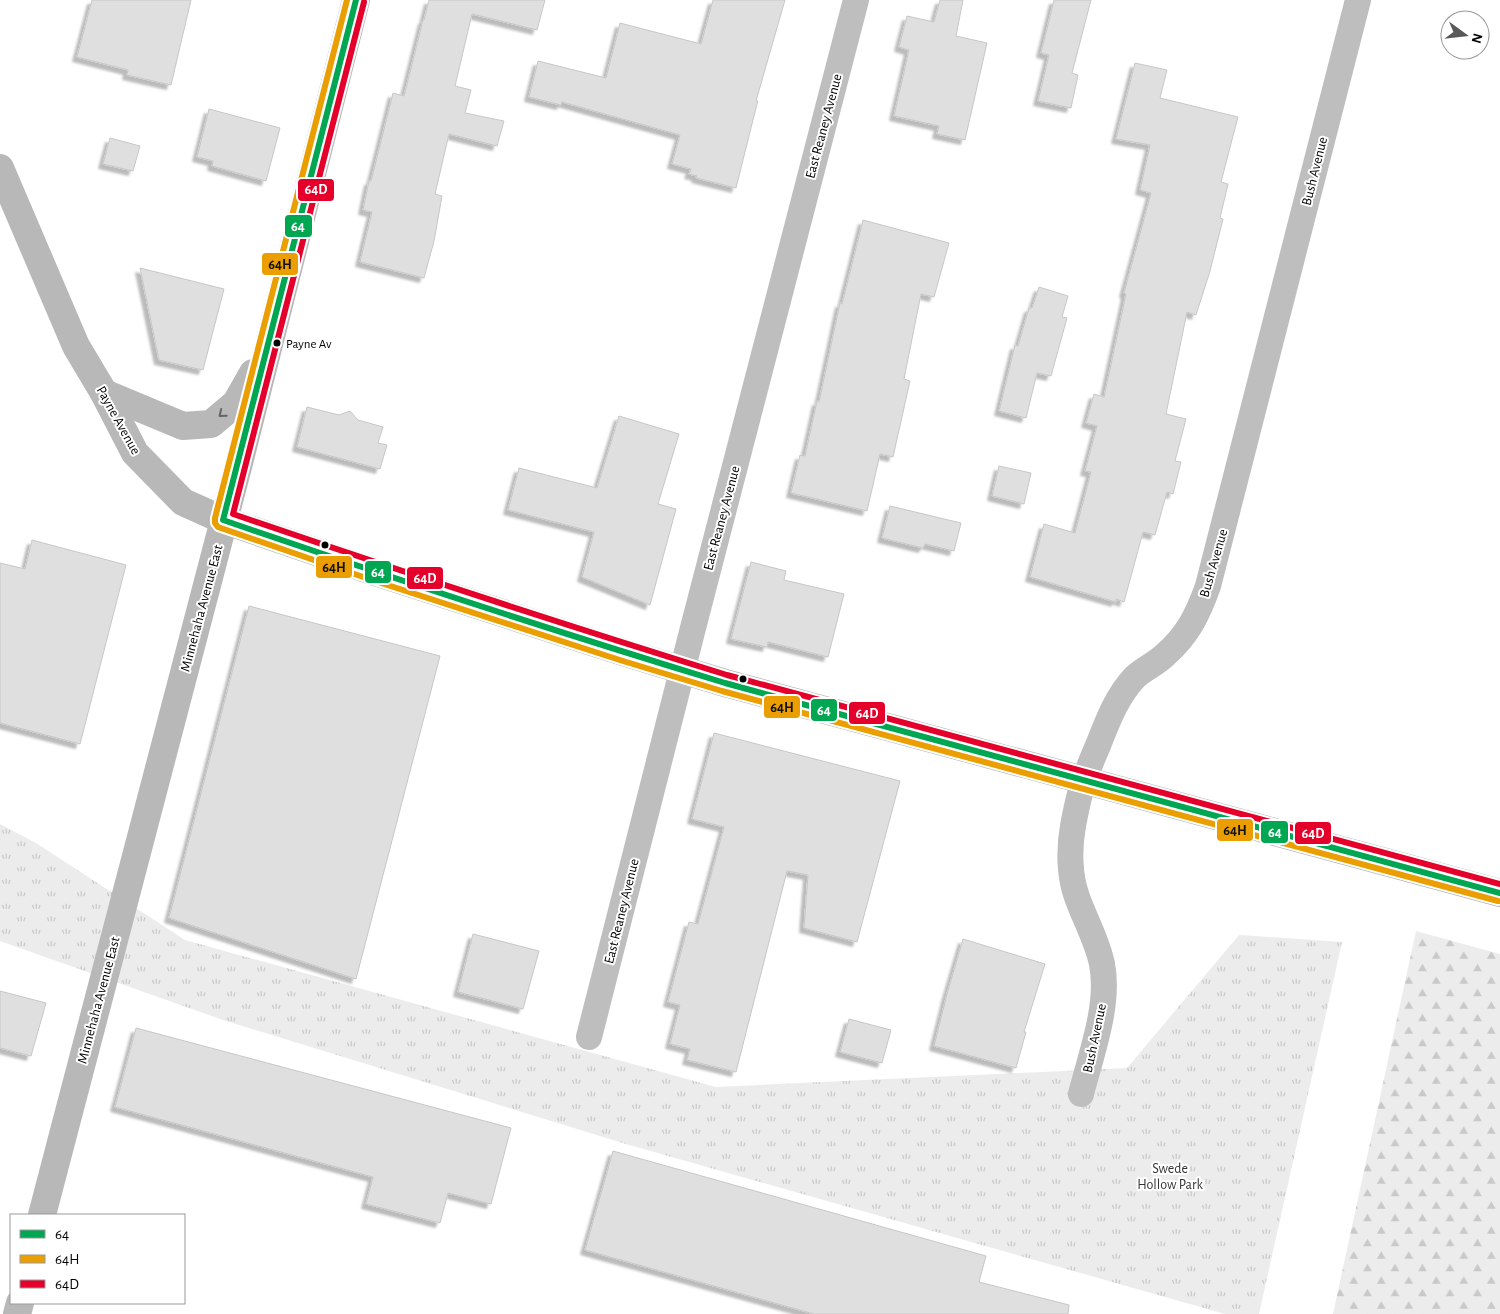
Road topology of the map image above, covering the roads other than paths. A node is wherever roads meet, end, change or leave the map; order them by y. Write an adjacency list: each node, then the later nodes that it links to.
1 (356, 0): 5 (street, Minnehaha Avenue East)
2 (856, 0): 8 (street, East Reaney Avenue)
3 (1358, 0): 9 (street, Bush Avenue)
4 (0, 168): 6 (street, Payne Avenue)
5 (269, 346): 6 (street, one-way to 6); 7 (street, Minnehaha Avenue East)
6 (104, 393): 7 (street, Payne Avenue)
7 (223, 520): 8 (street, Payne Avenue); 13 (street, Minnehaha Avenue East)
8 (682, 670): 9 (street, Payne Avenue); 11 (street, East Reaney Avenue)
9 (1084, 780): 10 (street, Payne Avenue); 12 (street, Bush Avenue)
10 (1500, 893)
11 (589, 1037)
12 (1081, 1094)
13 (42, 1214)

